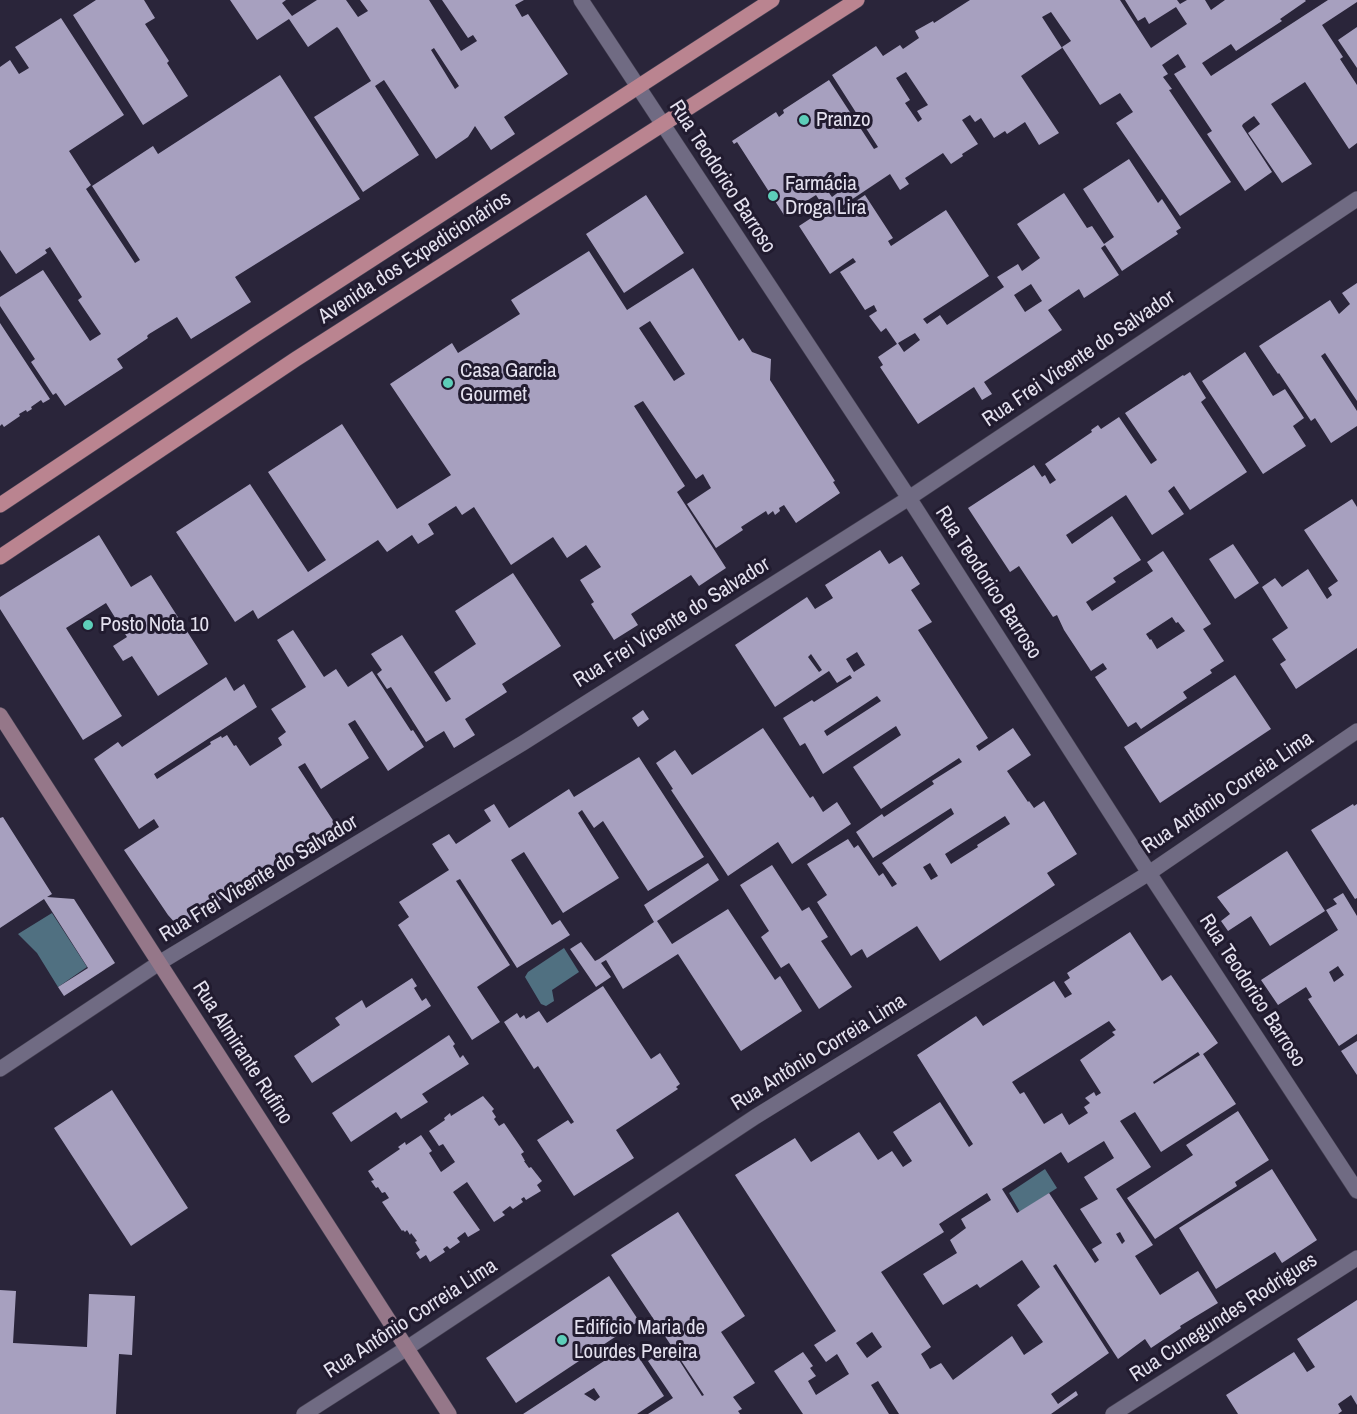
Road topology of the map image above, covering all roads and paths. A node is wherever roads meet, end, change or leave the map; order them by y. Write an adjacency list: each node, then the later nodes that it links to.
1 (581, 0): 4 (street, Rua Teodorico Barroso)
2 (772, 0): 4 (main road, Avenida dos Expedicionários)
3 (857, 0): 5 (main road, Avenida dos Expedicionários)
4 (638, 87): 5 (street, Rua Teodorico Barroso); 8 (main road, Avenida dos Expedicionários)
5 (662, 125): 7 (street, Rua Teodorico Barroso); 9 (main road, Avenida dos Expedicionários)
6 (1357, 199): 7 (street, Rua Frei Vicente do Salvador)
7 (909, 498): 12 (street, Rua Teodorico Barroso); 13 (street, Rua Frei Vicente do Salvador)
8 (0, 505)
9 (0, 557)
10 (0, 715): 13 (street, Rua Almirante Rufino)
11 (1357, 731): 12 (street, Rua Antônio Correia Lima)
12 (1149, 873): 15 (street, Rua Teodorico Barroso); 17 (street, Rua Antônio Correia Lima)
13 (159, 963): 14 (street, Rua Frei Vicente do Salvador); 17 (street, Rua Almirante Rufino)
14 (0, 1069)
15 (1357, 1191)
16 (1357, 1258): 20 (street, Rua Cunegundes Rodrigues)
17 (407, 1348): 18 (street, Rua Antônio Correia Lima); 19 (street, Rua Almirante Rufino)
18 (304, 1414)
19 (449, 1414)
20 (1113, 1414)

